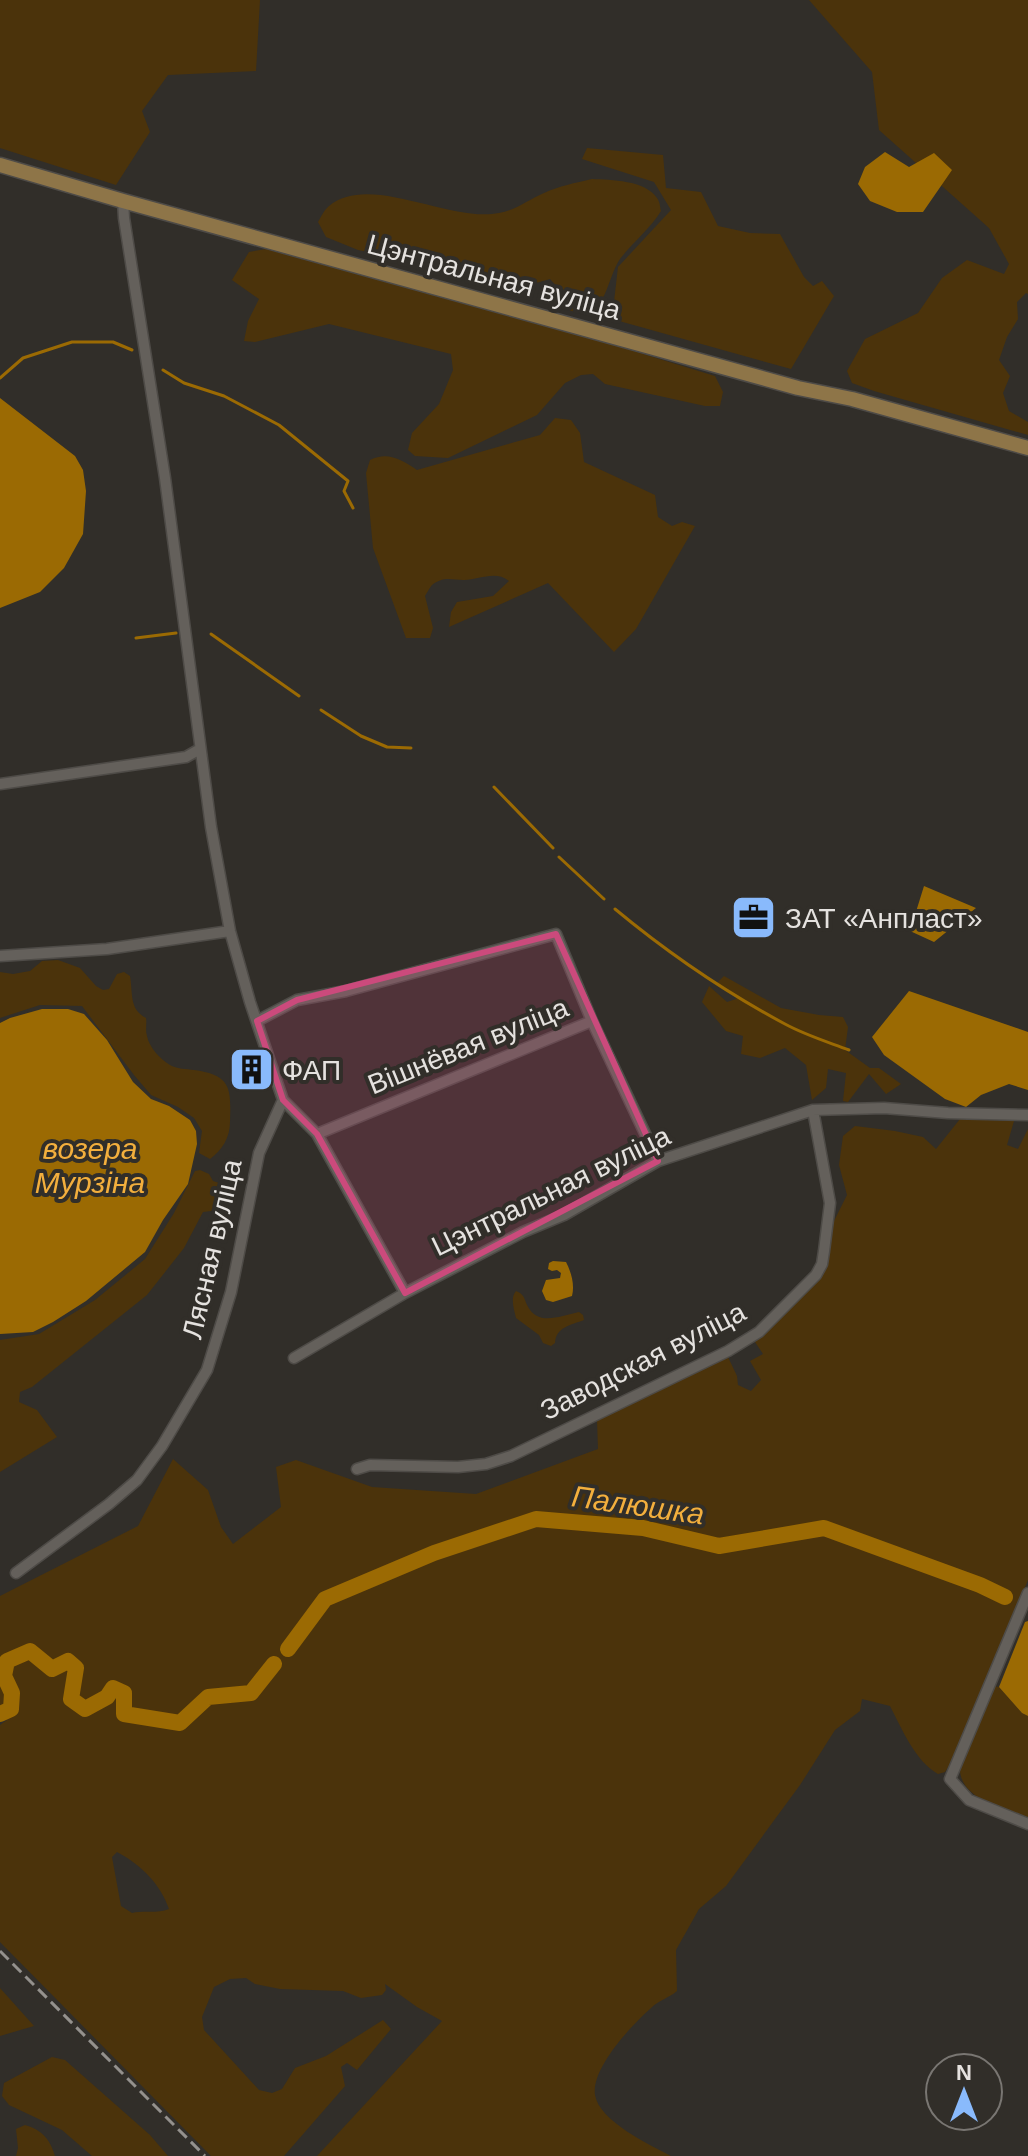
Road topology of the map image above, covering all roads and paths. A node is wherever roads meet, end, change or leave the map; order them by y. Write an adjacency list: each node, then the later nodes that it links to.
1 (0, 165): 2 (street, Цэнтральная вуліца)
2 (123, 201): 3 (street, Цэнтральная вуліца); 4 (street)
3 (1028, 448)
4 (200, 749): 5 (street); 6 (street)
5 (0, 784)
6 (230, 931): 7 (street); 8 (street)
7 (0, 956)
8 (257, 1021): 9 (street); 10 (street)
9 (592, 1021): 13 (street, Вішнёвая вуліца); 14 (street)
10 (283, 1100): 13 (street); 18 (street, Лясная вуліца)
11 (813, 1110): 12 (street, Цэнтральная вуліца); 14 (street, Цэнтральная вуліца); 17 (street, Заводская вуліца)
12 (1028, 1115)
13 (317, 1134): 15 (street)
14 (658, 1161): 15 (street, Цэнтральная вуліца)
15 (405, 1293): 16 (street, Цэнтральная вуліца)
16 (294, 1358)
17 (357, 1469)
18 (16, 1573)
19 (1028, 1593): 20 (street)
20 (1028, 1824)

